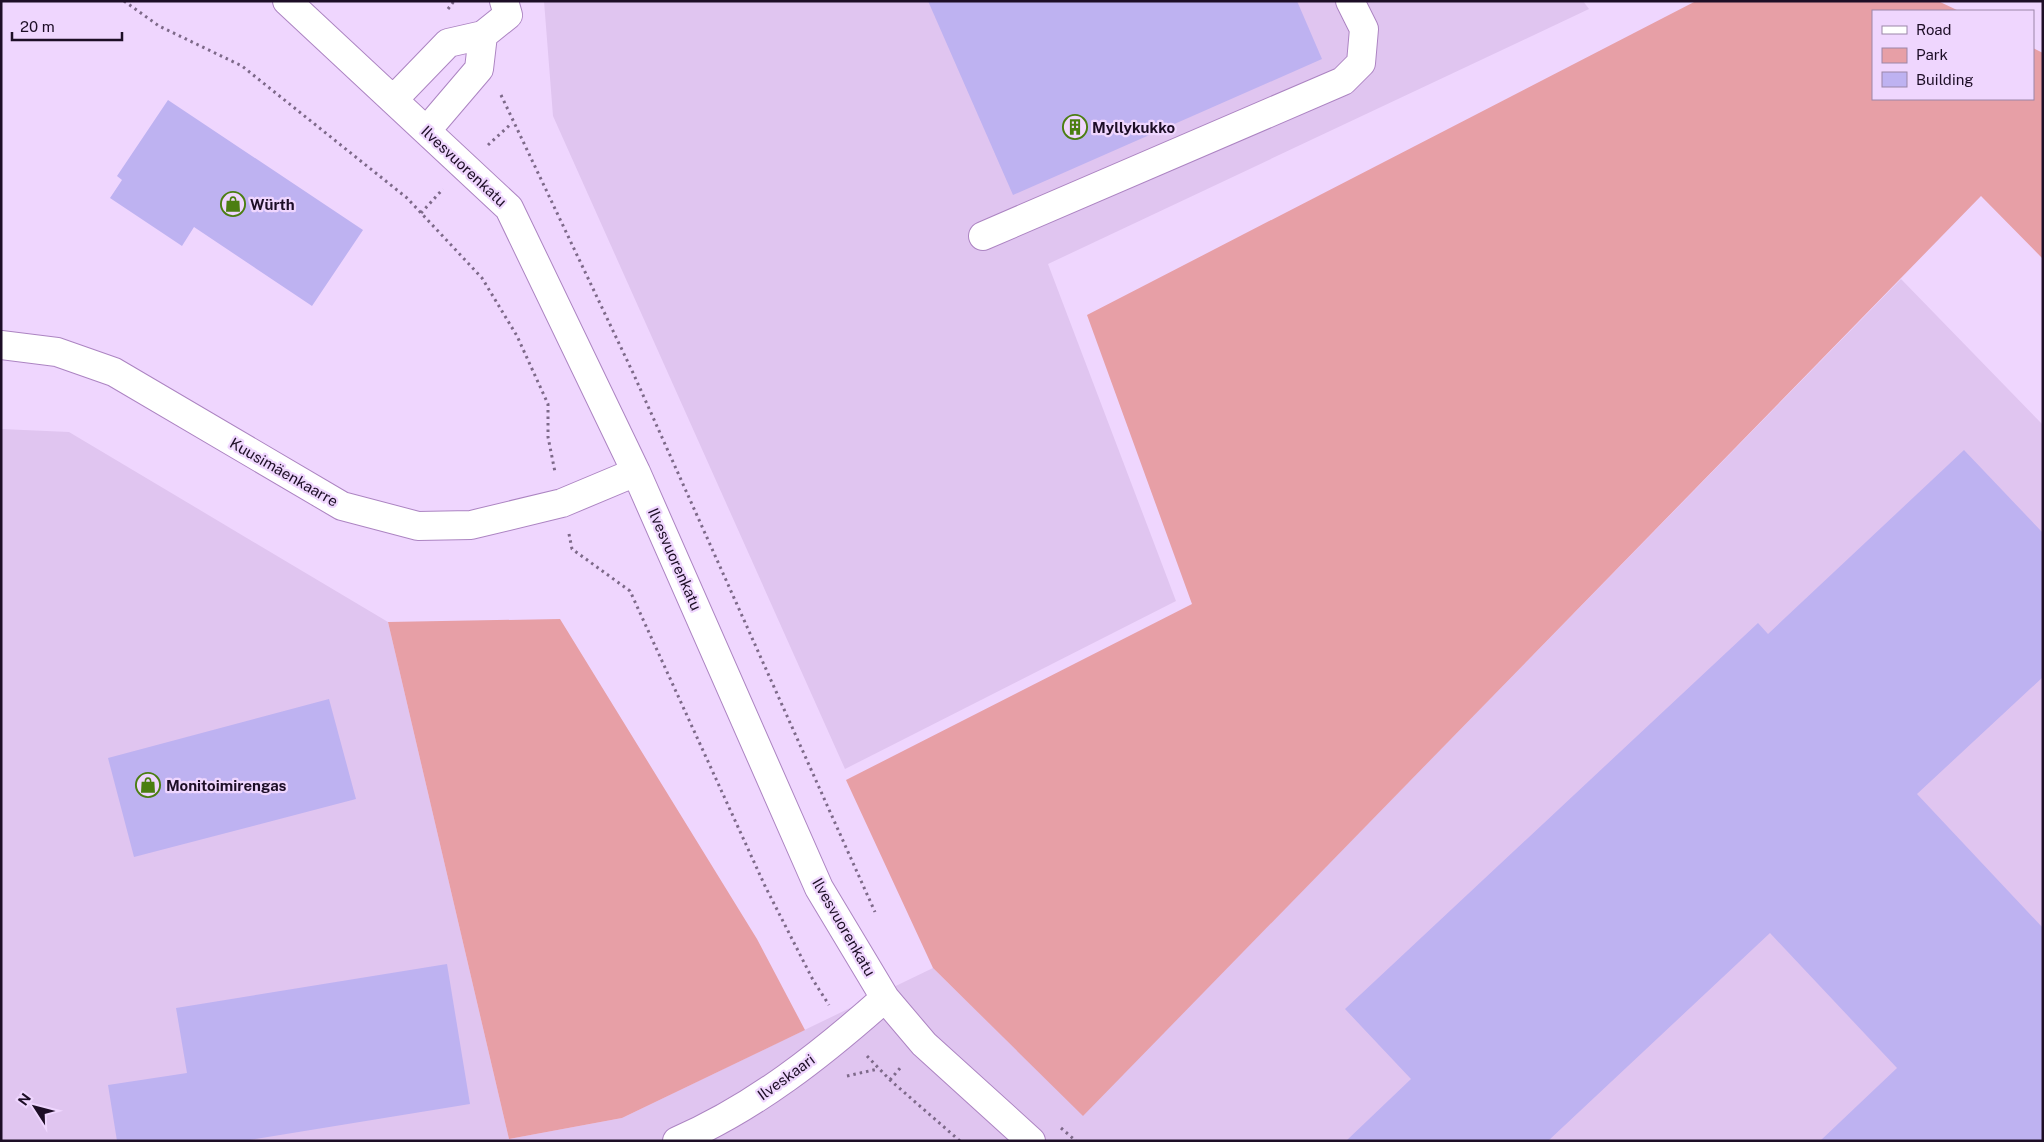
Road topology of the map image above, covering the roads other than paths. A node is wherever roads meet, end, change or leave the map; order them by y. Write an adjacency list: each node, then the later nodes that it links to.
1 (287, 1): 5 (street, Ilvesvuorenkatu)
2 (504, 1): 4 (street)
3 (1350, 1): 7 (street)
4 (482, 35): 5 (street); 6 (street)
5 (393, 100): 6 (street, Ilvesvuorenkatu)
6 (427, 130): 9 (street, Ilvesvuorenkatu)
7 (983, 236)
8 (1, 345): 9 (street, Kuusimäenkaarre)
9 (636, 472): 10 (street, Ilvesvuorenkatu)
10 (885, 998): 11 (street, Ilveskaari); 12 (street, Ilvesvuorenkatu)
11 (677, 1141)
12 (1031, 1141)

